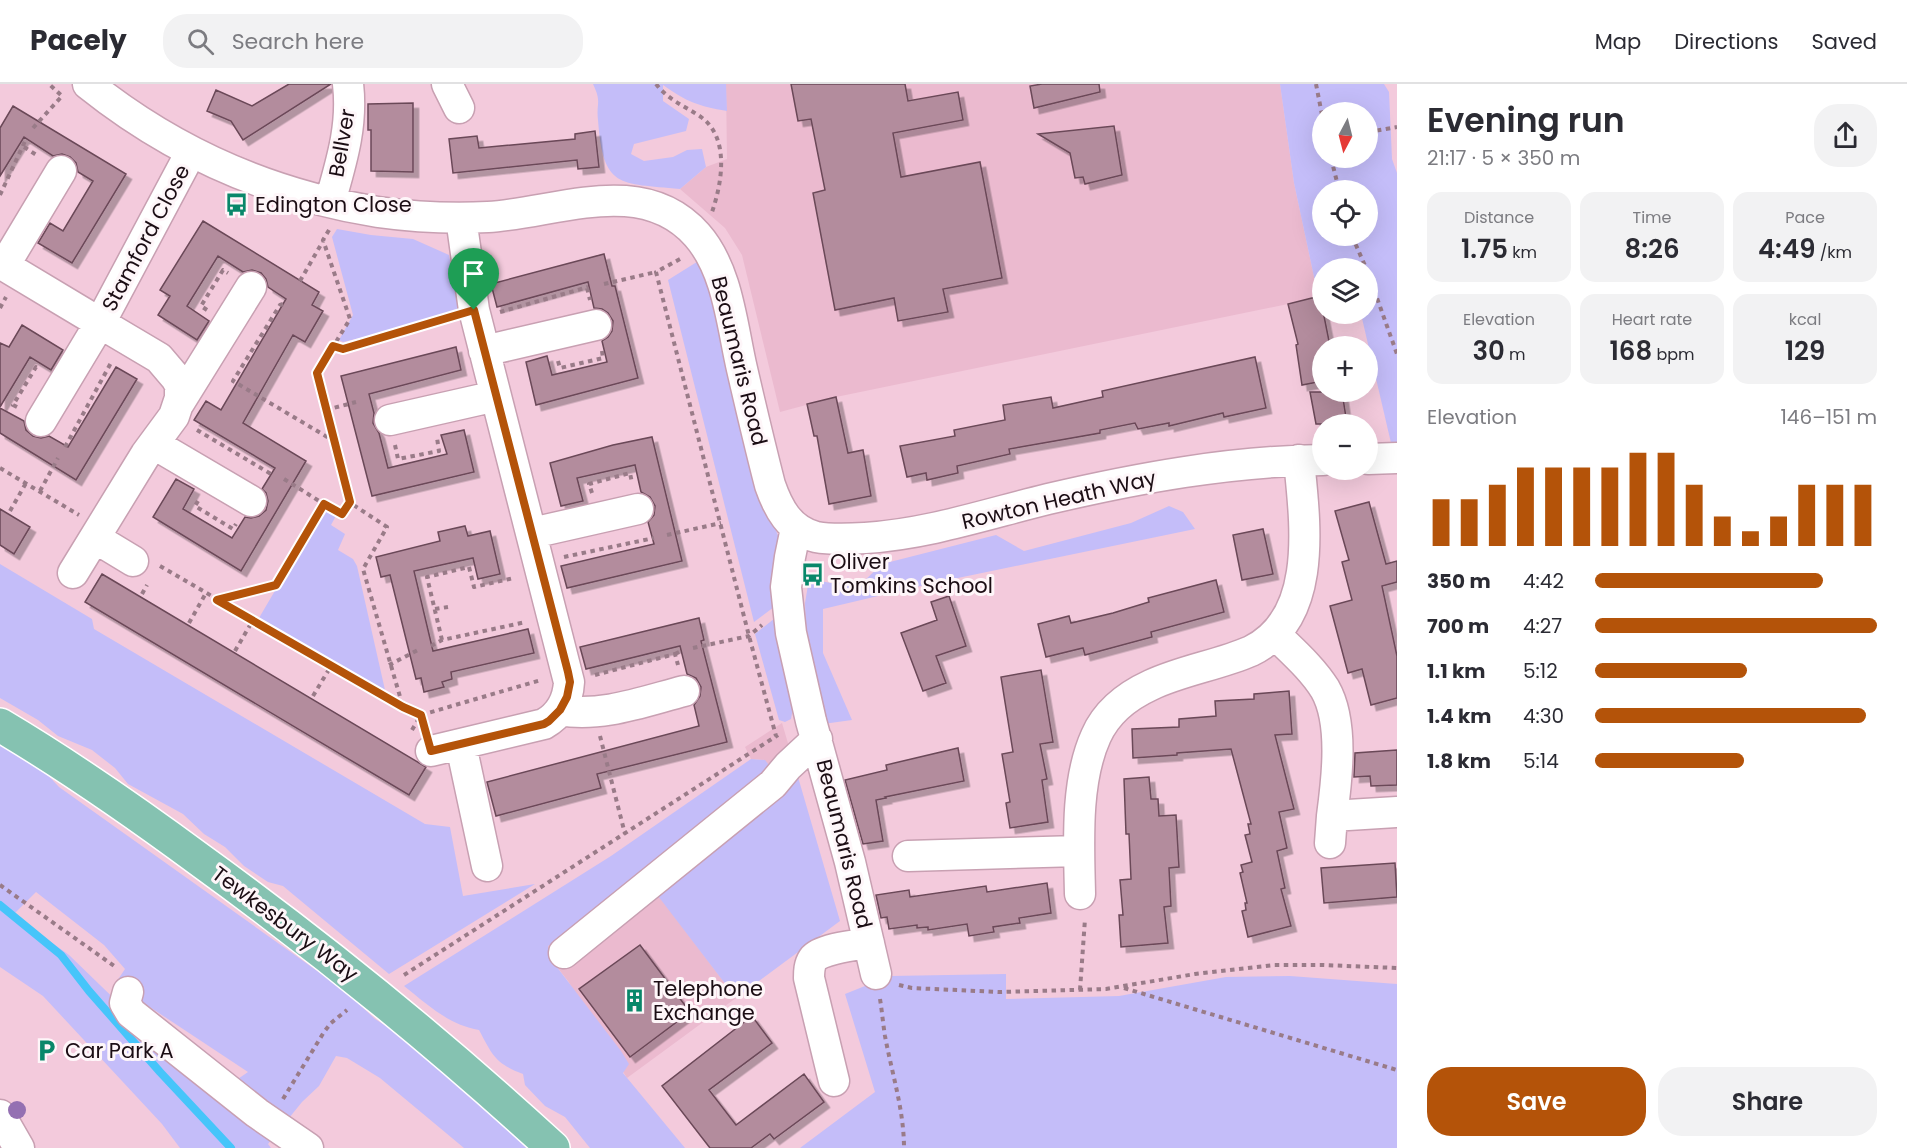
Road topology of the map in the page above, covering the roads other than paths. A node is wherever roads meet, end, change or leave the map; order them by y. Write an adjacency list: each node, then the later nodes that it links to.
1 (88, 84): 3 (street, Beaumaris Road)
2 (348, 84): 5 (street, Bellver)
3 (191, 152): 5 (street, Beaumaris Road); 10 (street, Stamford Close)
4 (61, 171): 7 (street)
5 (336, 204): 6 (street, Beaumaris Road)
6 (461, 218): 11 (street); 22 (street, Beaumaris Road)
7 (2, 265): 10 (street, Stamford Close)
8 (251, 287): 13 (street)
9 (596, 325): 11 (street)
10 (113, 331): 13 (street, Stamford Close); 15 (street)
11 (484, 351): 12 (street)
12 (496, 396): 14 (street); 24 (street)
13 (176, 410): 16 (street)
14 (390, 420)
15 (41, 421)
16 (154, 444): 20 (street); 23 (street)
17 (1397, 458): 18 (street)
18 (1378, 459)
19 (1311, 460): 22 (street, Rowton Heath Way); 27 (street)
20 (251, 501)
21 (638, 509): 24 (street)
22 (796, 528): 31 (street, Beaumaris Road)
23 (98, 533): 25 (street); 26 (street)
24 (532, 533): 29 (street)
25 (133, 561)
26 (73, 573)
27 (1275, 634): 34 (street); 35 (street)
28 (684, 691): 29 (street)
29 (560, 710): 32 (street)
30 (0, 725): 47 (main road, Tewkesbury Way)
31 (814, 730): 39 (street, Beaumaris Road); 40 (street)
32 (461, 745): 33 (street); 37 (street)
33 (431, 751)
34 (1397, 812)
35 (1079, 851): 36 (street); 38 (street)
36 (908, 856)
37 (487, 866)
38 (1080, 894)
39 (869, 943): 41 (street, Beaumaris Road); 43 (street, Beaumaris Road)
40 (564, 953)
41 (876, 974)
42 (128, 992): 46 (street)
43 (834, 1081)
44 (0, 1115): 45 (street)
45 (19, 1148)
46 (308, 1148)
47 (553, 1148)

